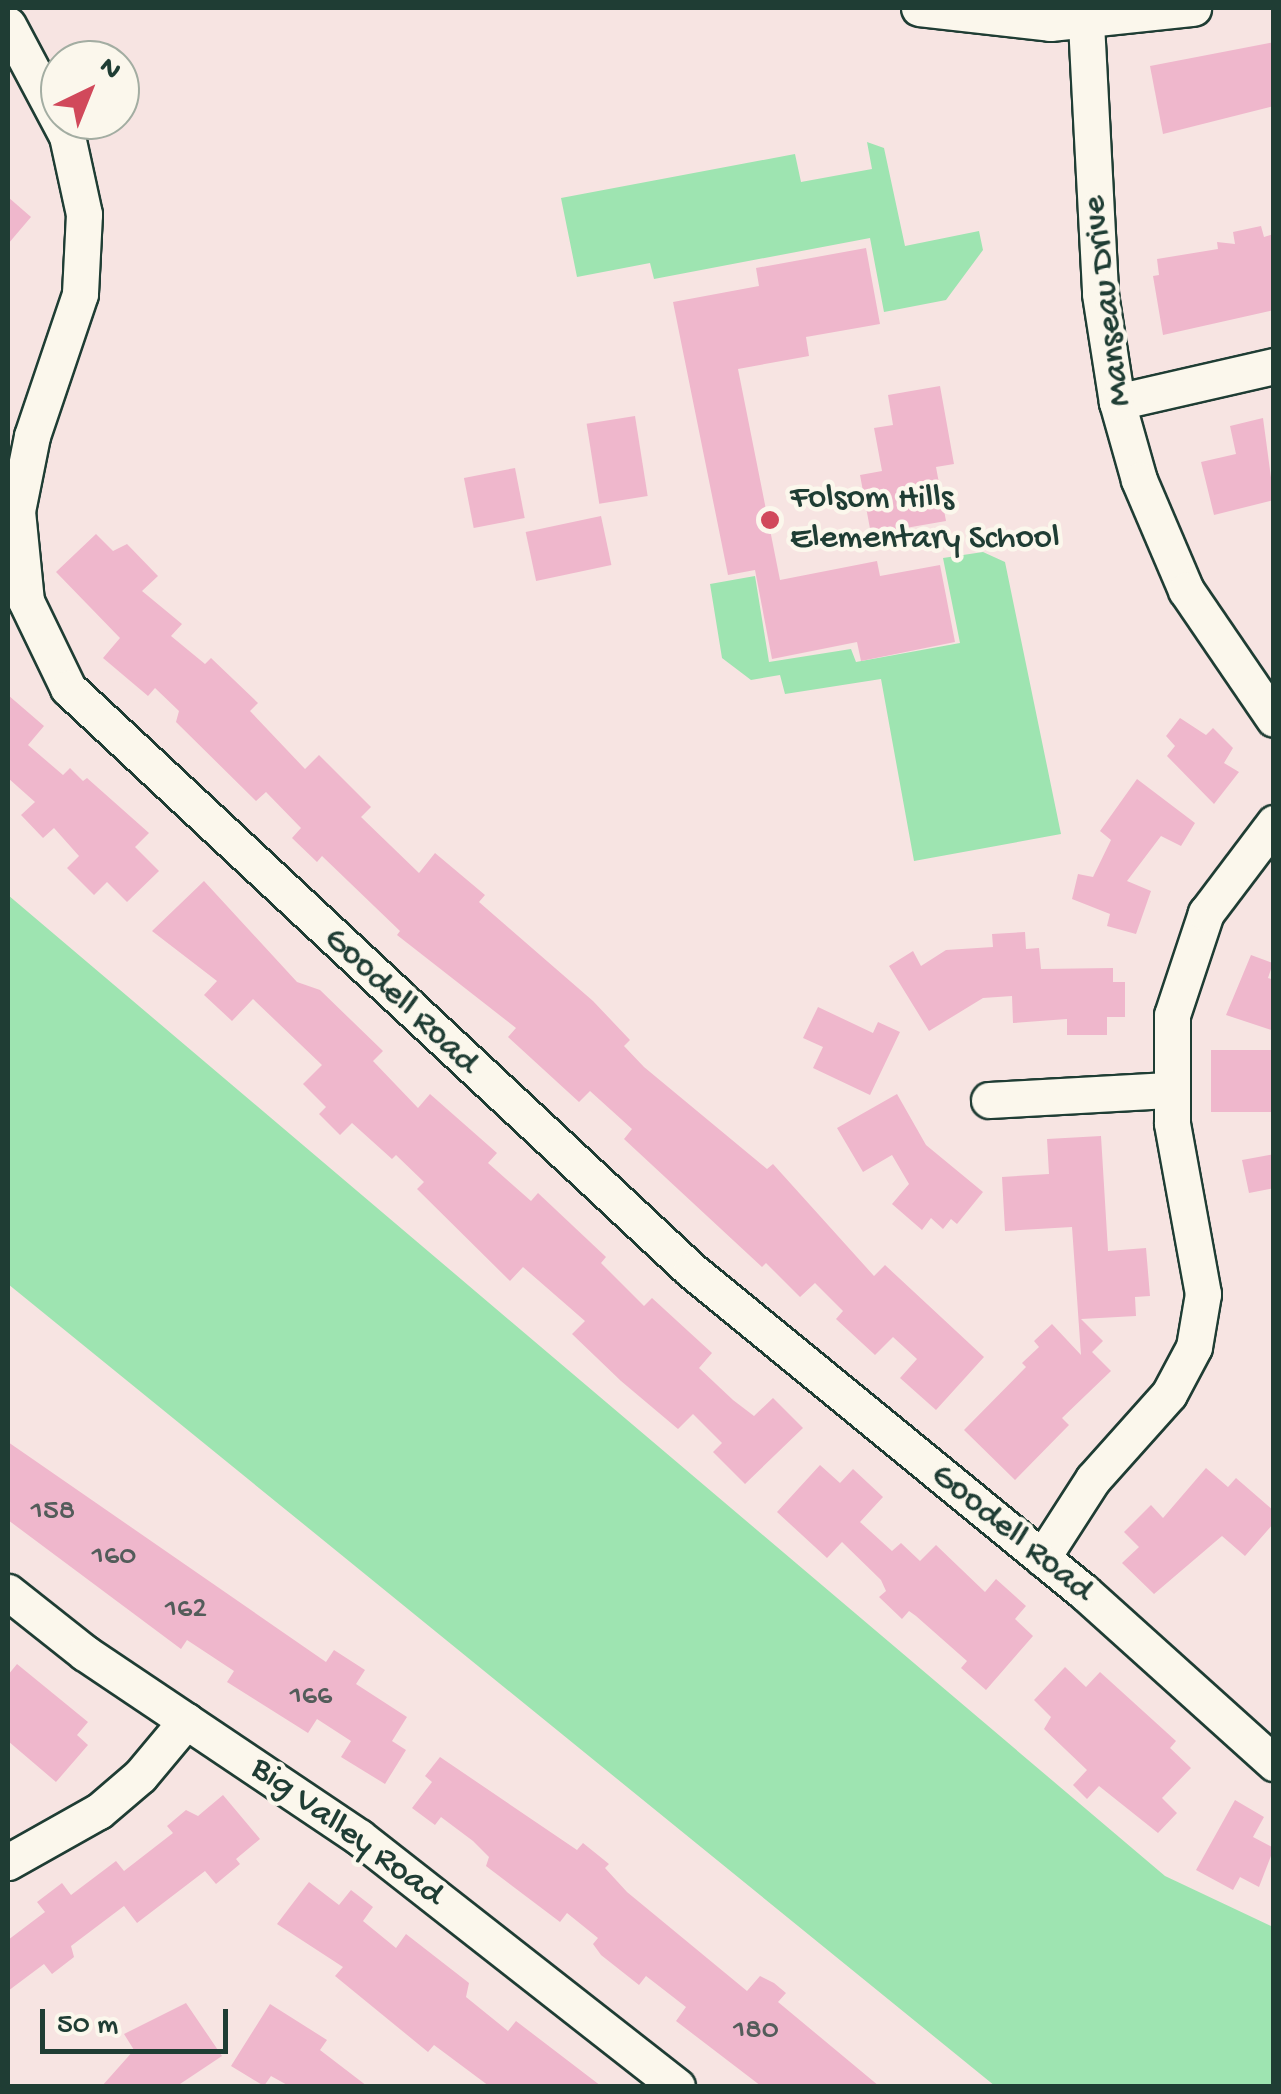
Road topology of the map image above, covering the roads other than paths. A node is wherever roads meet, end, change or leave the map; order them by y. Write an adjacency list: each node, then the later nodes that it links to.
1 (919, 8): 3 (street)
2 (1194, 8): 3 (street)
3 (1086, 23): 6 (street, Manseau Drive)
4 (8, 25): 7 (street, Goodell Road)
5 (1274, 366): 6 (street)
6 (1117, 402): 8 (street, Manseau Drive)
7 (14, 571): 12 (street, Goodell Road)
8 (1274, 720)
9 (1274, 823): 10 (street)
10 (1169, 1090): 11 (street); 12 (street)
11 (990, 1100)
12 (1042, 1558): 15 (street, Goodell Road)
13 (8, 1592): 14 (street, Big Valley Road)
14 (186, 1721): 16 (street); 17 (street, Big Valley Road)
15 (1274, 1763)
16 (8, 1862)
17 (676, 2086)

